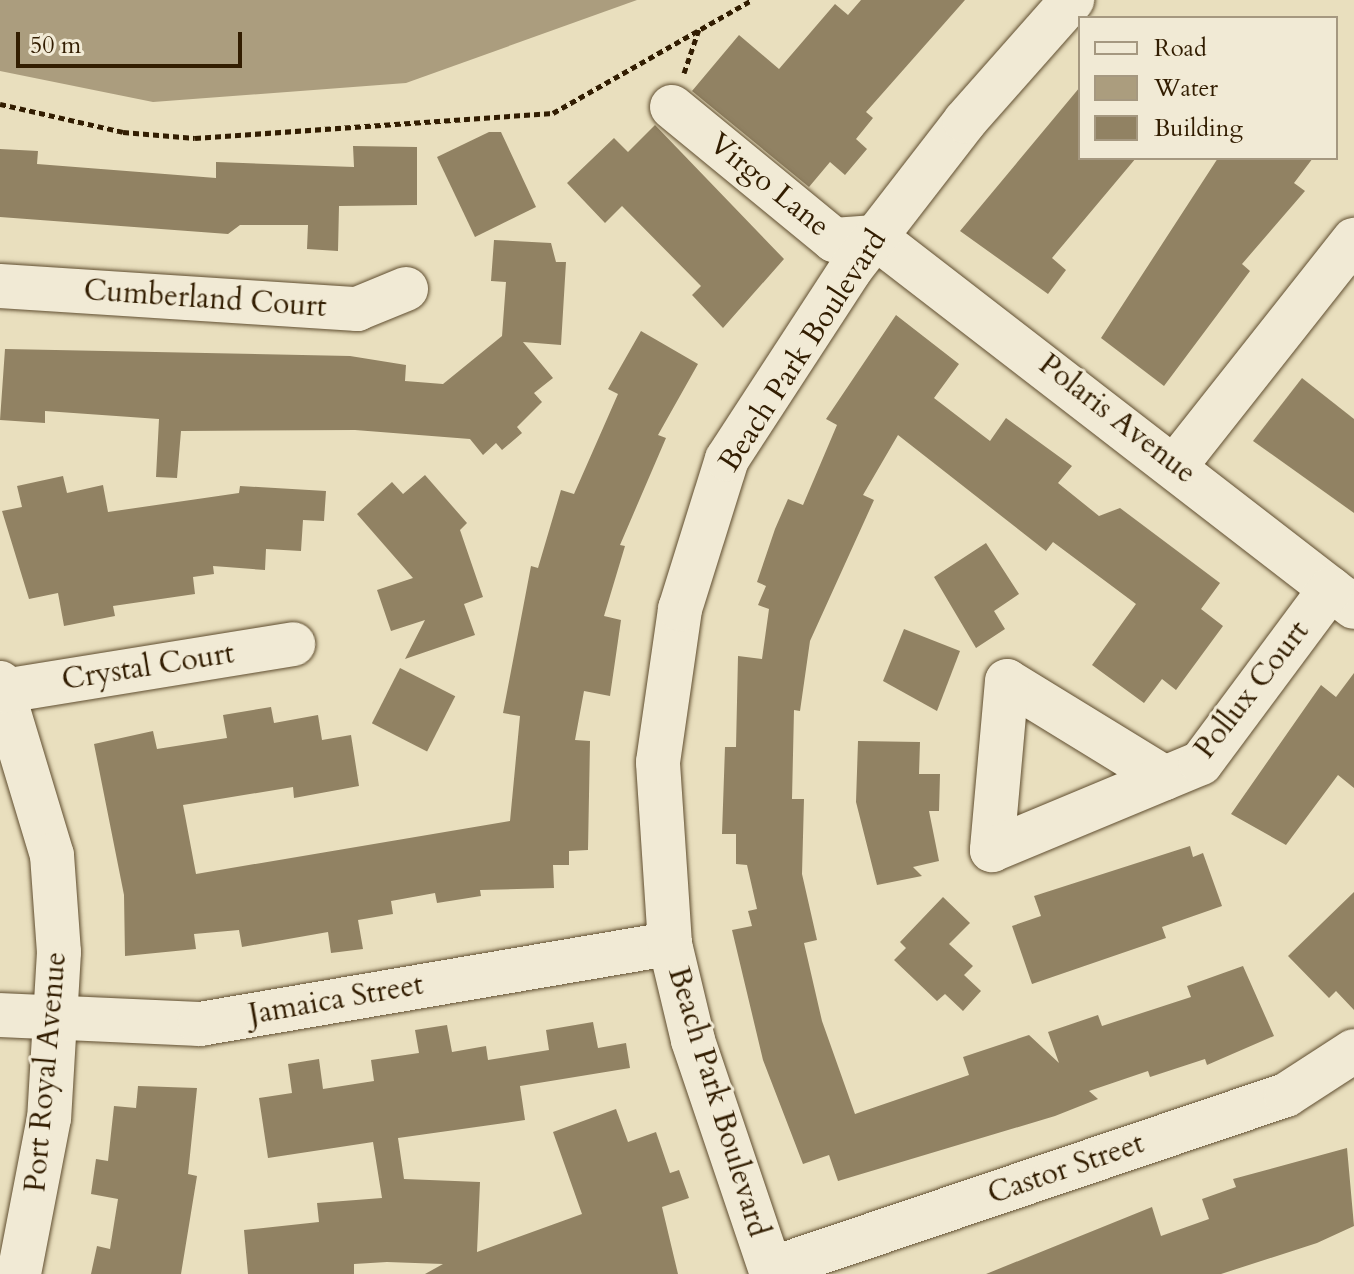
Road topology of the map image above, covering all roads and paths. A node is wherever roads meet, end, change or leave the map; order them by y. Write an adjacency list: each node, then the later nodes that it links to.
1 (752, 0): 3 (path)
2 (1072, 0): 6 (street, Beach Park Boulevard)
3 (699, 28): 4 (path); 5 (path)
4 (0, 104)
5 (672, 107): 6 (street, Virgo Lane)
6 (875, 237): 10 (street, Polaris Avenue); 15 (street, Beach Park Boulevard)
7 (1354, 240): 10 (street)
8 (0, 286): 9 (street, Cumberland Court)
9 (406, 289)
10 (1176, 465): 11 (street, Polaris Avenue)
11 (1342, 598): 14 (street, Pollux Court)
12 (293, 644): 13 (street, Crystal Court)
13 (2, 687): 17 (street, Port Royal Avenue)
14 (1165, 778)
15 (670, 944): 17 (street, Jamaica Street); 19 (street, Beach Park Boulevard)
16 (0, 1015): 17 (street, Jamaica Street)
17 (57, 1020): 20 (street, Port Royal Avenue)
18 (1354, 1051): 19 (street, Castor Street)
19 (771, 1272)
20 (19, 1274)

